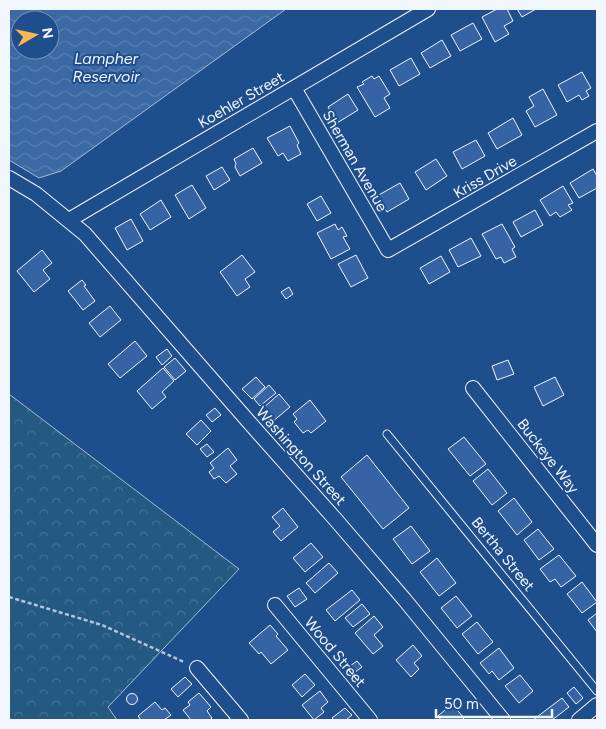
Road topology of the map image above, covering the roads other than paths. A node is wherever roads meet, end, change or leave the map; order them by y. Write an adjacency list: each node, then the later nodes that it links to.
1 (428, 9): 2 (street, Koehler Street)
2 (294, 88): 5 (street, Koehler Street); 6 (street, Sherman Avenue)
3 (597, 131): 6 (street, Kriss Drive)
4 (9, 178): 5 (street, Washington Street)
5 (69, 220): 16 (street, Washington Street)
6 (388, 250)
7 (473, 388): 9 (street, Buckeye Way)
8 (387, 434): 12 (lane, Bertha Street)
9 (597, 545)
10 (275, 605): 15 (street, Wood Street)
11 (197, 668): 14 (street)
12 (597, 691)
13 (597, 705): 17 (street)
14 (241, 720)
15 (370, 720)
16 (503, 720)
17 (579, 720)

